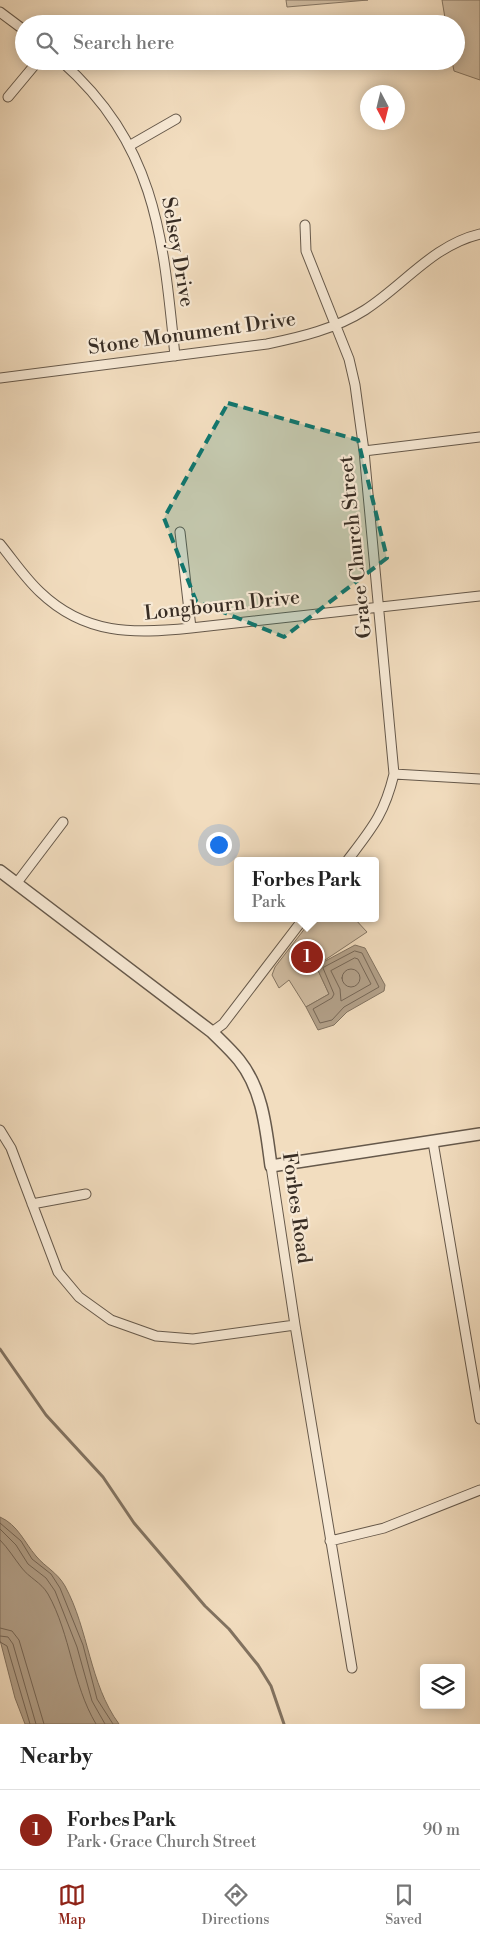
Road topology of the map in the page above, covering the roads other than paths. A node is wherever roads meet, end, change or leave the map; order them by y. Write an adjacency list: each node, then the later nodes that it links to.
1 (0, 12): 2 (street)
2 (15, 23)
3 (30, 70): 5 (street)
4 (71, 70): 7 (street, Selsey Drive)
5 (8, 97)
6 (176, 119): 7 (street)
7 (130, 146): 11 (street, Selsey Drive)
8 (305, 225): 10 (street, Grace Church Street)
9 (480, 234): 10 (street, Stone Monument Drive)
10 (336, 325): 11 (street, Stone Monument Drive); 14 (street, Grace Church Street)
11 (175, 356): 12 (street, Stone Monument Drive)
12 (0, 378)
13 (480, 437): 14 (street)
14 (364, 451): 18 (street, Grace Church Street)
15 (180, 532): 19 (street)
16 (0, 544): 19 (street, Longbourn Drive)
17 (480, 596): 18 (street, Longbourn Drive)
18 (379, 607): 19 (street, Longbourn Drive); 20 (street, Grace Church Street)
19 (191, 628)
20 (394, 774): 21 (street); 23 (street, Grace Church Street)
21 (480, 779)
22 (63, 822): 25 (street)
23 (350, 857)
24 (0, 870): 25 (street, Forbes Road)
25 (16, 884): 27 (street, Forbes Road)
26 (301, 922): 27 (street)
27 (212, 1032): 31 (street, Forbes Road)
28 (0, 1130): 33 (street)
29 (480, 1134): 30 (street)
30 (434, 1142): 31 (street); 35 (street)
31 (271, 1166): 34 (street, Forbes Road)
32 (86, 1194): 33 (street)
33 (32, 1204): 34 (street)
34 (295, 1325): 37 (street, Forbes Road)
35 (480, 1419)
36 (480, 1490): 37 (street)
37 (330, 1541): 38 (street, Forbes Road)
38 (352, 1668)

